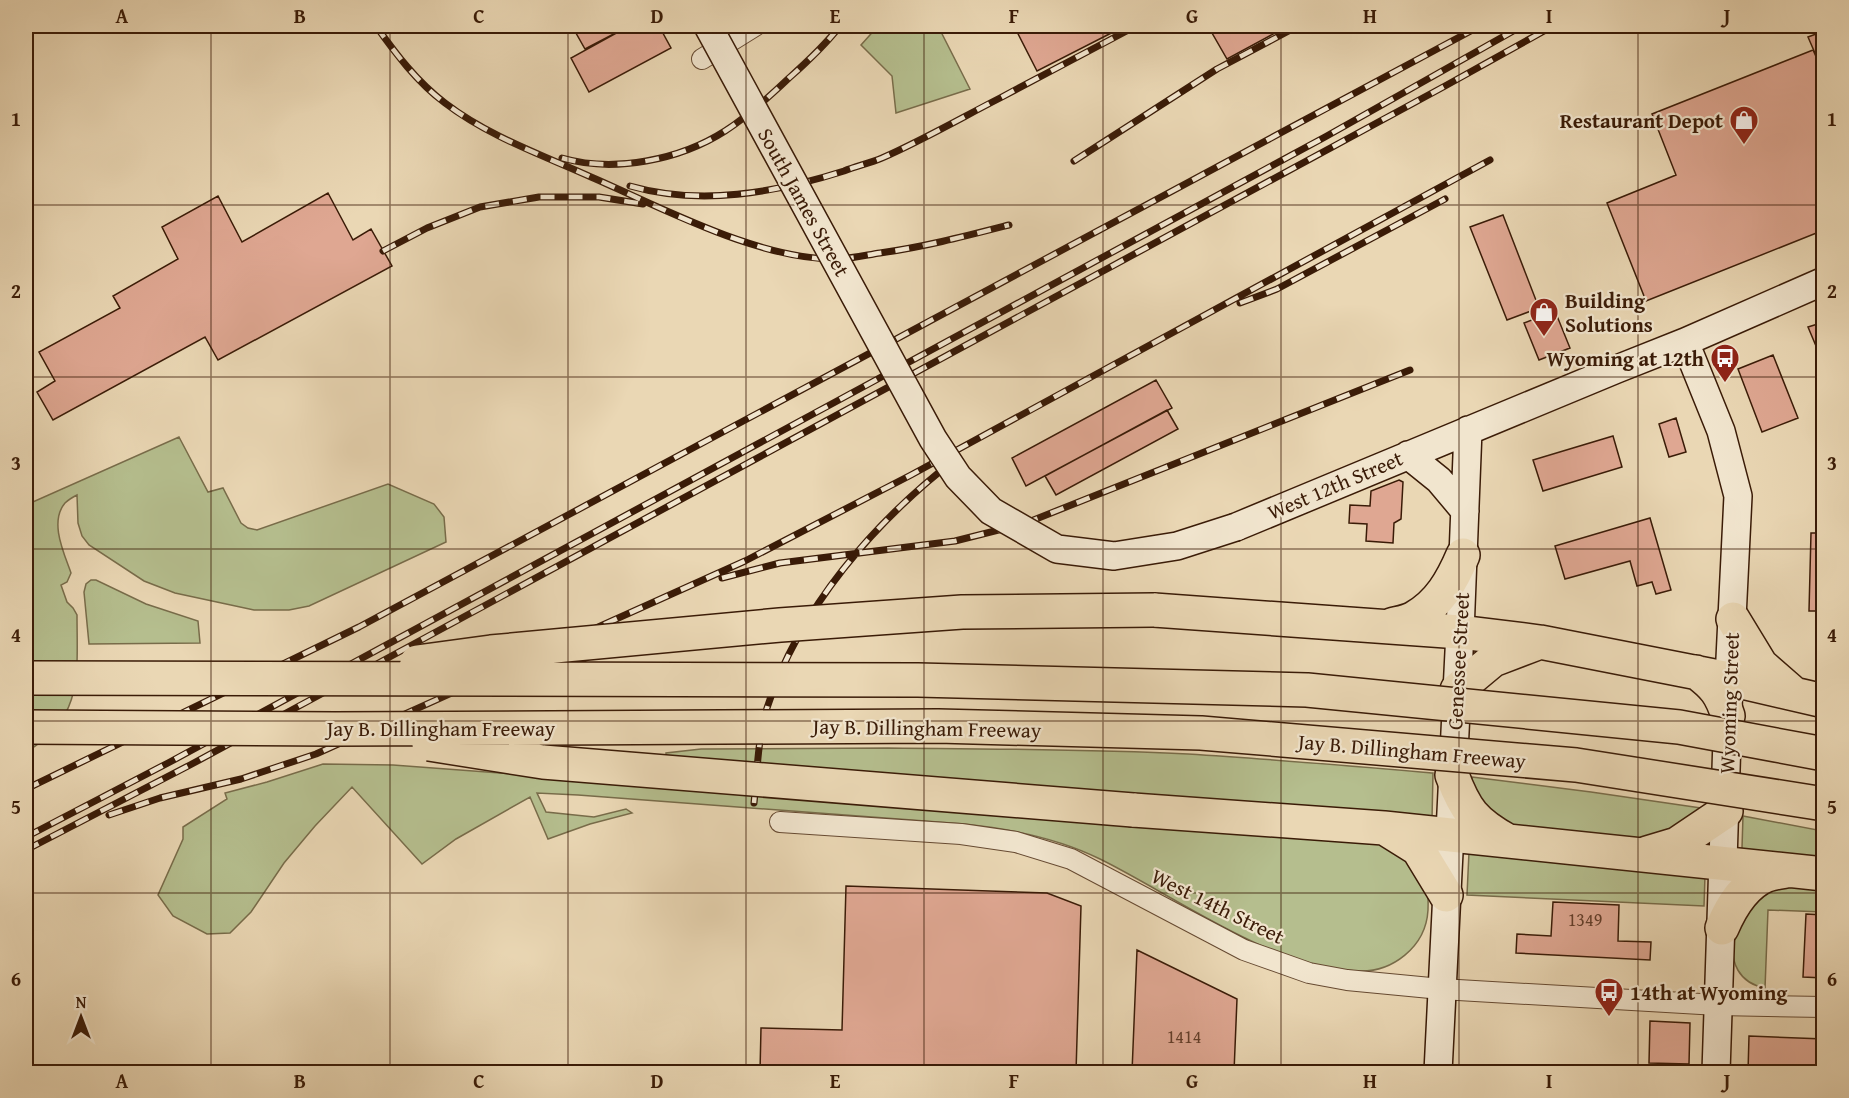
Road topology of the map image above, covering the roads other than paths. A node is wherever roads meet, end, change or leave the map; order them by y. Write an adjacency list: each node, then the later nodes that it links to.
1 (708, 26): 6 (main road, South James Street, bridge)
2 (755, 26): 3 (street)
3 (702, 58)
4 (1824, 281): 5 (main road, West 12th Street)
5 (1685, 342): 7 (main road, West 12th Street); 11 (main road, Wyoming Street)
6 (900, 378): 8 (main road, West 12th Street, bridge)
7 (1468, 430): 8 (main road, West 12th Street); 9 (main road, Genessee Street)
8 (1408, 455): 9 (main road)
9 (1465, 511): 10 (main road, Genessee Street)
10 (1463, 555): 12 (highway); 13 (main road, Genessee Street)
11 (1733, 619): 18 (main road, Wyoming Street); 20 (highway)
12 (1383, 627): 13 (highway); 17 (highway, bridge)
13 (1460, 632): 14 (highway); 19 (main road, Genessee Street)
14 (1540, 642): 15 (highway); 19 (highway)
15 (1696, 672): 18 (highway); 21 (highway)
16 (26, 678): 17 (highway, bridge)
17 (294, 679): 24 (highway, bridge)
18 (1729, 679): 20 (highway); 21 (main road, Wyoming Street)
19 (1457, 690): 25 (main road, Genessee Street)
20 (1809, 697)
21 (1728, 716): 27 (main road, Wyoming Street)
22 (26, 727): 23 (highway, Jay B. Dillingham Freeway, bridge)
23 (335, 729): 26 (highway, Jay B. Dillingham Freeway, bridge); 29 (highway, bridge)
24 (1824, 754)
25 (1452, 775): 30 (main road, Genessee Street); 31 (highway)
26 (1824, 804)
27 (1726, 812): 32 (highway); 33 (main road, Wyoming Street)
28 (780, 822): 38 (street, West 14th Street)
29 (1384, 828): 30 (highway); 36 (highway)
30 (1449, 836): 31 (highway); 36 (main road, Genessee Street)
31 (1509, 842): 32 (highway)
32 (1643, 854): 33 (highway)
33 (1724, 864): 34 (highway); 37 (main road, Wyoming Street)
34 (1789, 871): 35 (highway); 37 (highway)
35 (1824, 874)
36 (1446, 895): 38 (main road, Genessee Street)
37 (1722, 928): 39 (main road, Wyoming Street)
38 (1441, 989): 39 (street, West 14th Street); 41 (main road, Genessee Street)
39 (1718, 1005): 40 (street, West 14th Street); 42 (main road, Wyoming Street)
40 (1824, 1007)
41 (1438, 1072)
42 (1716, 1072)

